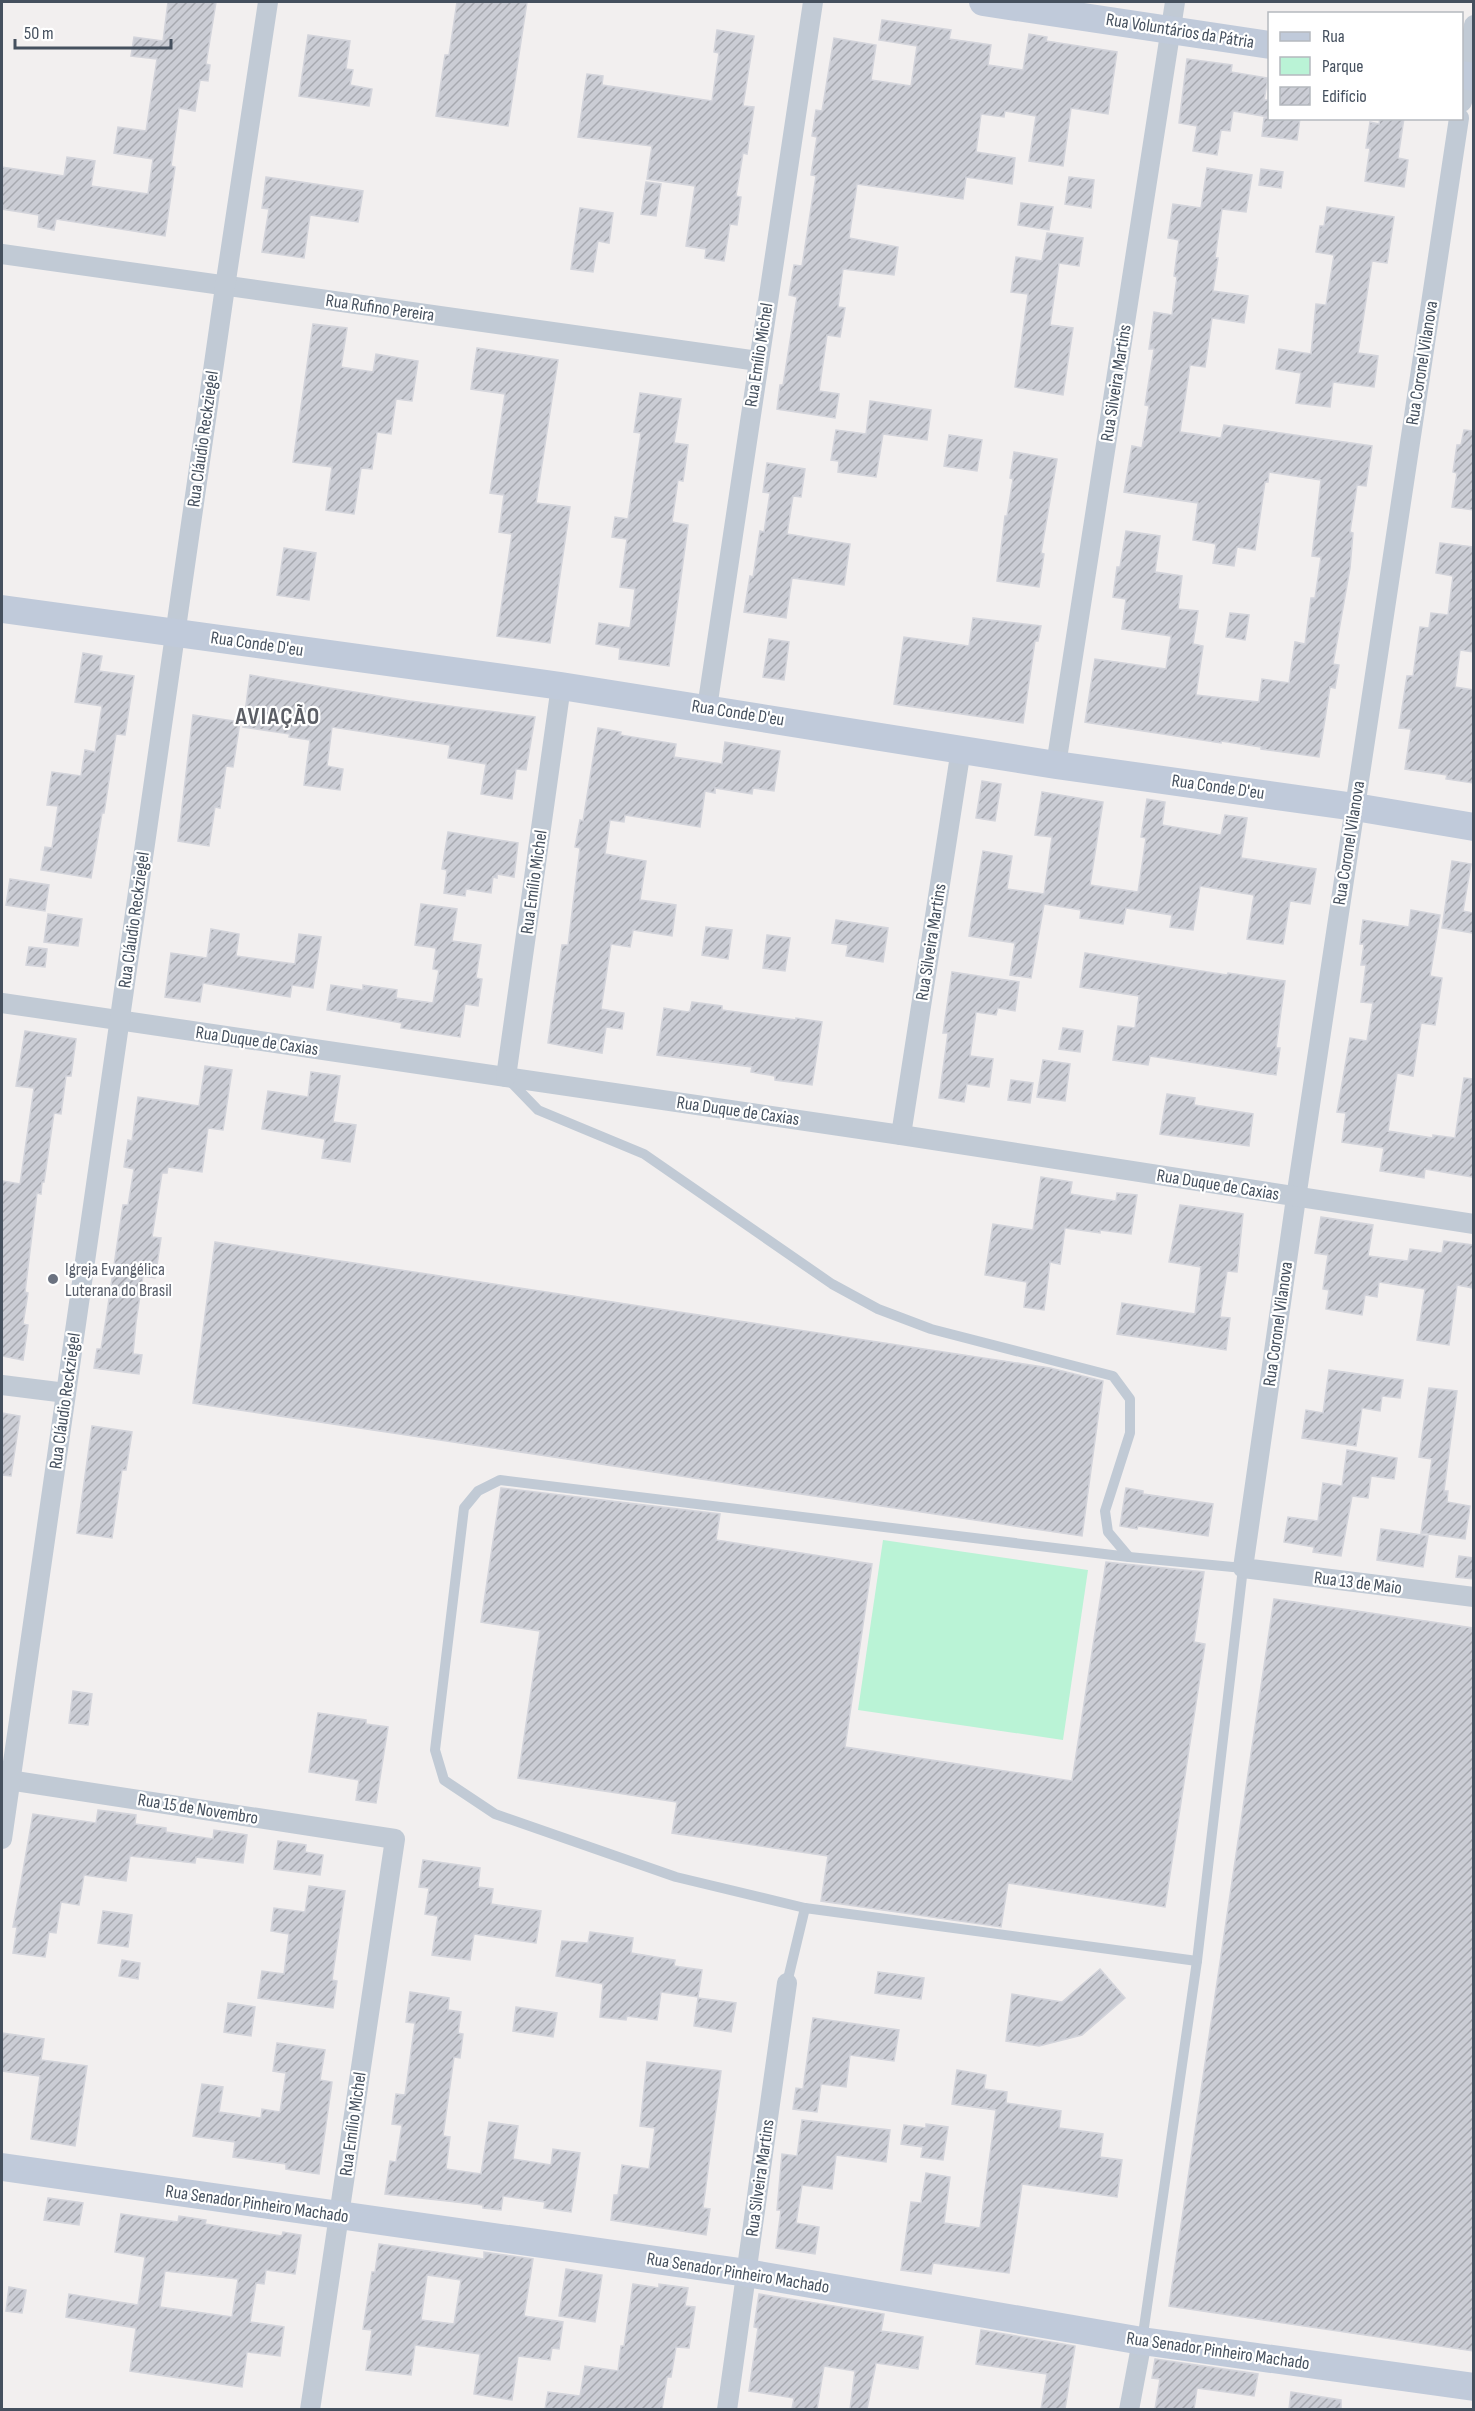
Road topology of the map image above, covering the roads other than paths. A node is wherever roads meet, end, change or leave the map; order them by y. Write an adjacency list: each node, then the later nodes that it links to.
1 (268, 2): 11 (street, Rua Cláudio Reckziegel)
2 (813, 2): 12 (street, Rua Emílio Michel)
3 (983, 2): 6 (street, Rua Voluntários da Pátria)
4 (1175, 2): 6 (street, Rua Silveira Martins)
5 (1473, 25): 8 (street)
6 (1171, 30): 7 (street, Rua Voluntários da Pátria); 18 (street, Rua Silveira Martins)
7 (1268, 45)
8 (1466, 82)
9 (1459, 120): 19 (street, Rua Coronel Vilanova)
10 (2, 254): 11 (street, Rua Rufino Pereira)
11 (225, 287): 12 (street, Rua Rufino Pereira); 14 (street, Rua Cláudio Reckziegel)
12 (758, 361): 16 (street, Rua Emílio Michel)
13 (2, 609): 14 (street, Rua Conde D'eu)
14 (175, 633): 15 (street, Rua Conde D'eu); 22 (street, Rua Cláudio Reckziegel)
15 (561, 686): 16 (street, Rua Conde D'eu); 23 (street, Rua Emílio Michel)
16 (707, 708): 17 (street, Rua Conde D'eu)
17 (961, 749): 18 (street, Rua Conde D'eu); 24 (street, Rua Silveira Martins)
18 (1056, 765): 19 (street, Rua Conde D'eu)
19 (1355, 807): 20 (street, Rua Conde D'eu); 25 (street, Rua Coronel Vilanova)
20 (1473, 827)
21 (2, 1003): 22 (street, Rua Duque de Caxias)
22 (119, 1021): 23 (street, Rua Duque de Caxias); 28 (street, Rua Cláudio Reckziegel)
23 (506, 1077): 24 (street, Rua Duque de Caxias); 29 (lane)
24 (901, 1135): 25 (street, Rua Duque de Caxias)
25 (1296, 1197): 26 (street, Rua Duque de Caxias); 30 (street, Rua Coronel Vilanova)
26 (1473, 1224)
27 (2, 1385): 28 (street)
28 (66, 1394): 32 (street, Rua Cláudio Reckziegel)
29 (1129, 1557): 30 (lane); 35 (lane)
30 (1243, 1568): 31 (street, Rua 13 de Maio); 36 (lane)
31 (1473, 1597)
32 (6, 1780): 33 (street, Rua Cláudio Reckziegel); 34 (street, Rua 15 de Novembro)
33 (2, 1839)
34 (395, 1839): 39 (street, Rua Emílio Michel)
35 (805, 1908): 36 (lane); 37 (lane)
36 (1197, 1961): 41 (lane)
37 (787, 1983): 40 (street, Rua Silveira Martins)
38 (2, 2167): 39 (street, Rua Senador Pinheiro Machado)
39 (339, 2216): 40 (street, Rua Senador Pinheiro Machado); 43 (street, Rua Emílio Michel)
40 (747, 2273): 41 (street, Rua Senador Pinheiro Machado); 44 (street, Rua Silveira Martins)
41 (1142, 2341): 42 (street, Rua Senador Pinheiro Machado); 45 (street)
42 (1473, 2388)
43 (310, 2409)
44 (727, 2409)
45 (1129, 2409)

